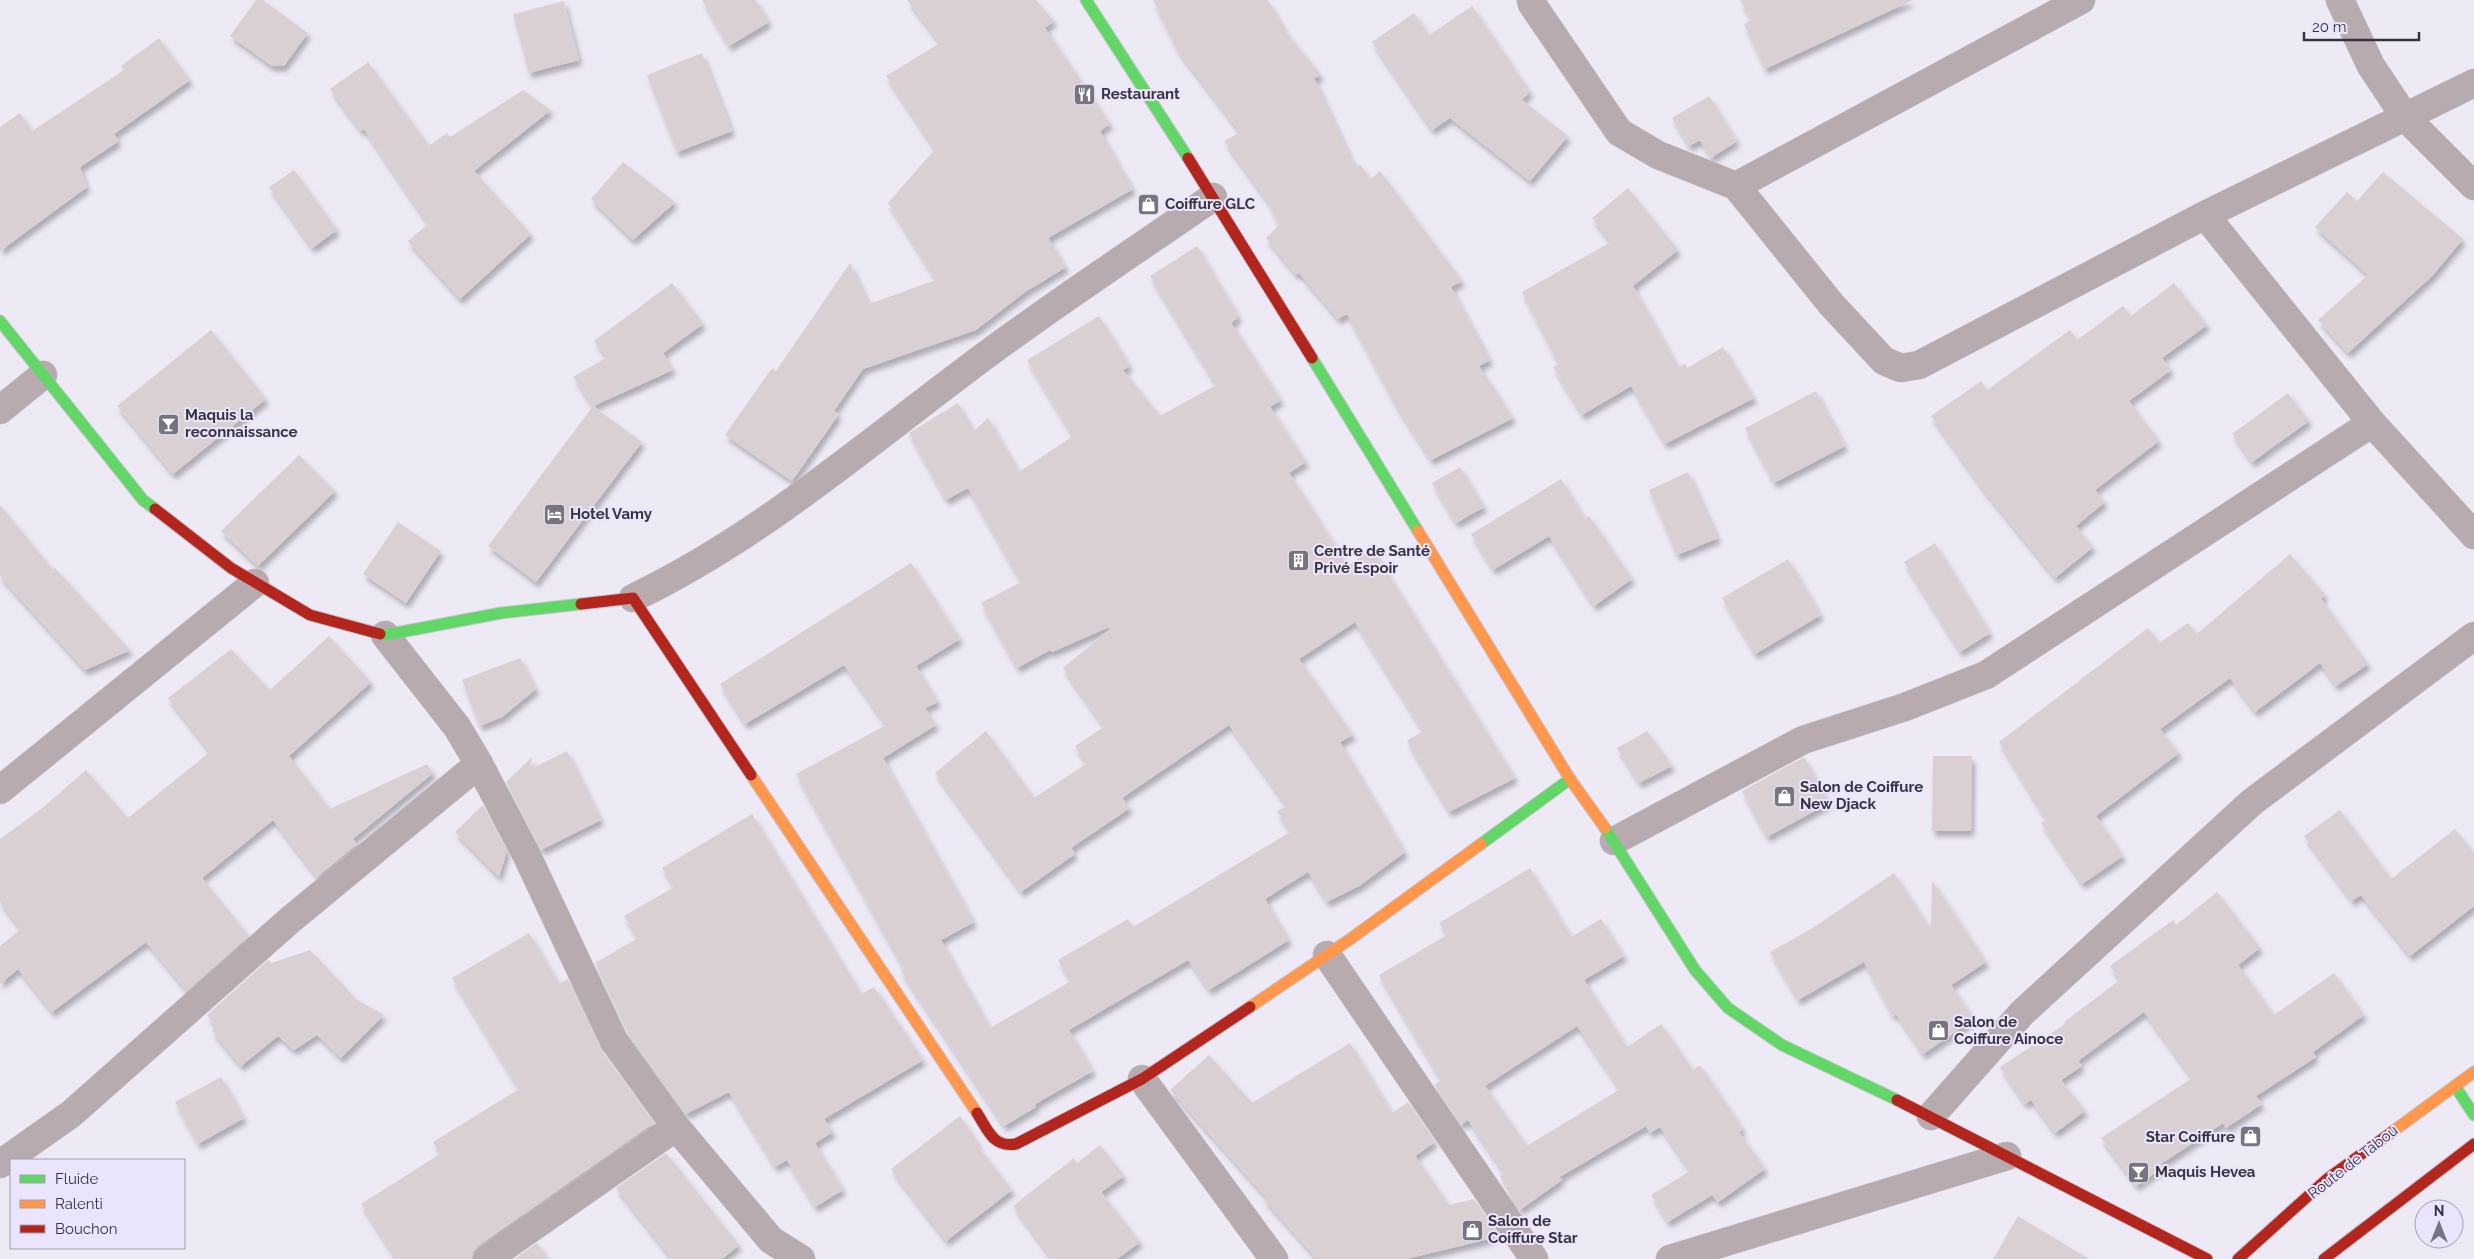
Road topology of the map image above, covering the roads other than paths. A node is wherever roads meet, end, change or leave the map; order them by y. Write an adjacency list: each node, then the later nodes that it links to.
1 (1086, 0): 9 (street)
2 (1531, 0): 7 (street)
3 (2081, 0): 7 (street)
4 (2340, 0): 6 (street)
5 (2474, 83): 6 (street)
6 (2405, 117): 8 (street); 10 (street)
7 (1736, 186): 10 (street)
8 (2474, 186)
9 (1213, 197): 17 (street); 21 (street)
10 (2205, 215): 14 (street)
11 (0, 321): 12 (street)
12 (43, 375): 13 (street); 16 (street)
13 (0, 410)
14 (2372, 423): 15 (street); 23 (street)
15 (2474, 535)
16 (255, 583): 18 (street); 22 (street)
17 (633, 598): 18 (street); 26 (street)
18 (385, 635): 20 (street)
19 (2474, 636): 29 (street)
20 (480, 764): 30 (street); 33 (street)
21 (1570, 779): 23 (street); 24 (street)
22 (0, 790)
23 (1614, 841): 29 (street)
24 (1328, 955): 26 (street); 37 (street)
25 (2474, 1072): 27 (street, Route de Tabou)
26 (1142, 1079): 36 (street)
27 (2455, 1086): 28 (street); 40 (street, Route de Tabou)
28 (2474, 1115)
29 (1932, 1116): 32 (street)
30 (676, 1127): 34 (street); 35 (street)
31 (2474, 1144): 41 (street)
32 (2007, 1156): 38 (street); 39 (street)
33 (0, 1164)
34 (487, 1259)
35 (801, 1259)
36 (1274, 1259)
37 (1534, 1259)
38 (1670, 1259)
39 (2207, 1259)
40 (2238, 1259)
41 (2324, 1259)

